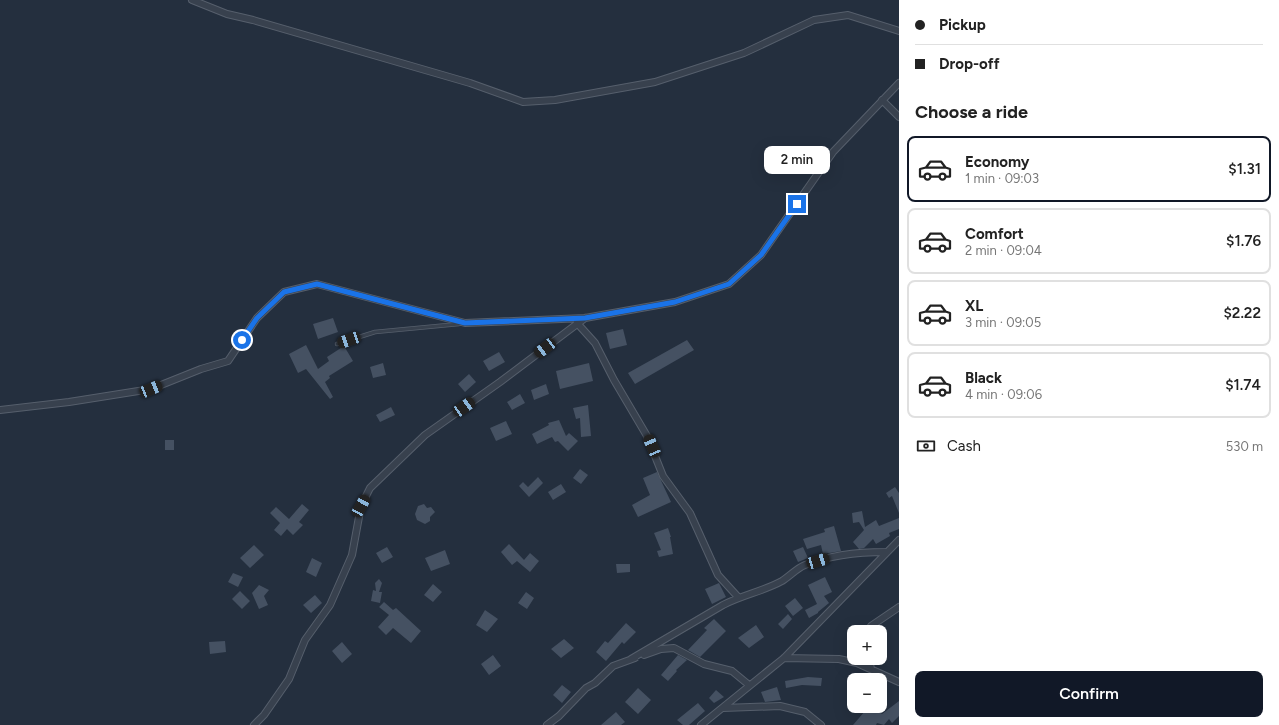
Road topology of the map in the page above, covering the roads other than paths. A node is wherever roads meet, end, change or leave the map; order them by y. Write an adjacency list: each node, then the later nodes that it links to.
1 (192, 0): 2 (street)
2 (899, 31)
3 (899, 84): 4 (street)
4 (882, 100): 5 (street); 6 (street)
5 (899, 116)
6 (585, 318): 7 (street); 8 (street)
7 (465, 323): 9 (lane); 10 (street)
8 (578, 323): 13 (street); 23 (street)
9 (336, 344)
10 (0, 410)
11 (899, 540): 12 (street)
12 (886, 552): 13 (street); 16 (street)
13 (738, 597): 17 (street)
14 (899, 607): 15 (street)
15 (872, 625)
16 (784, 658): 19 (street); 21 (street)
17 (631, 659): 21 (street); 24 (street)
18 (870, 665): 19 (street)
19 (871, 669): 20 (street)
20 (899, 682)
21 (749, 685): 22 (street)
22 (723, 708): 25 (street); 26 (street)
23 (254, 725)
24 (547, 725)
25 (701, 725)
26 (821, 725)

